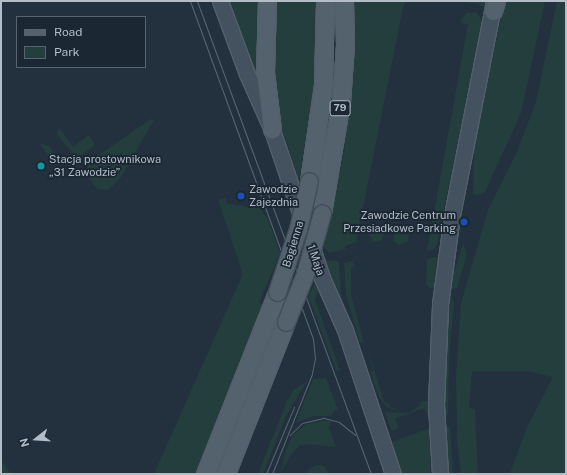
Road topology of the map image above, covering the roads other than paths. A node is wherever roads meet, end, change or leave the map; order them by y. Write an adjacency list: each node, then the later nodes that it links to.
1 (220, 1): 6 (street, 1 Maja)
2 (267, 1): 6 (main road)
3 (325, 1): 7 (main road, Bagienna / 79, bridge)
4 (344, 1): 8 (main road, Bagienna / 79, bridge)
5 (494, 4): 10 (street)
6 (272, 130): 9 (street, 1 Maja)
7 (205, 474)
8 (226, 474)
9 (393, 474)
10 (440, 474)

